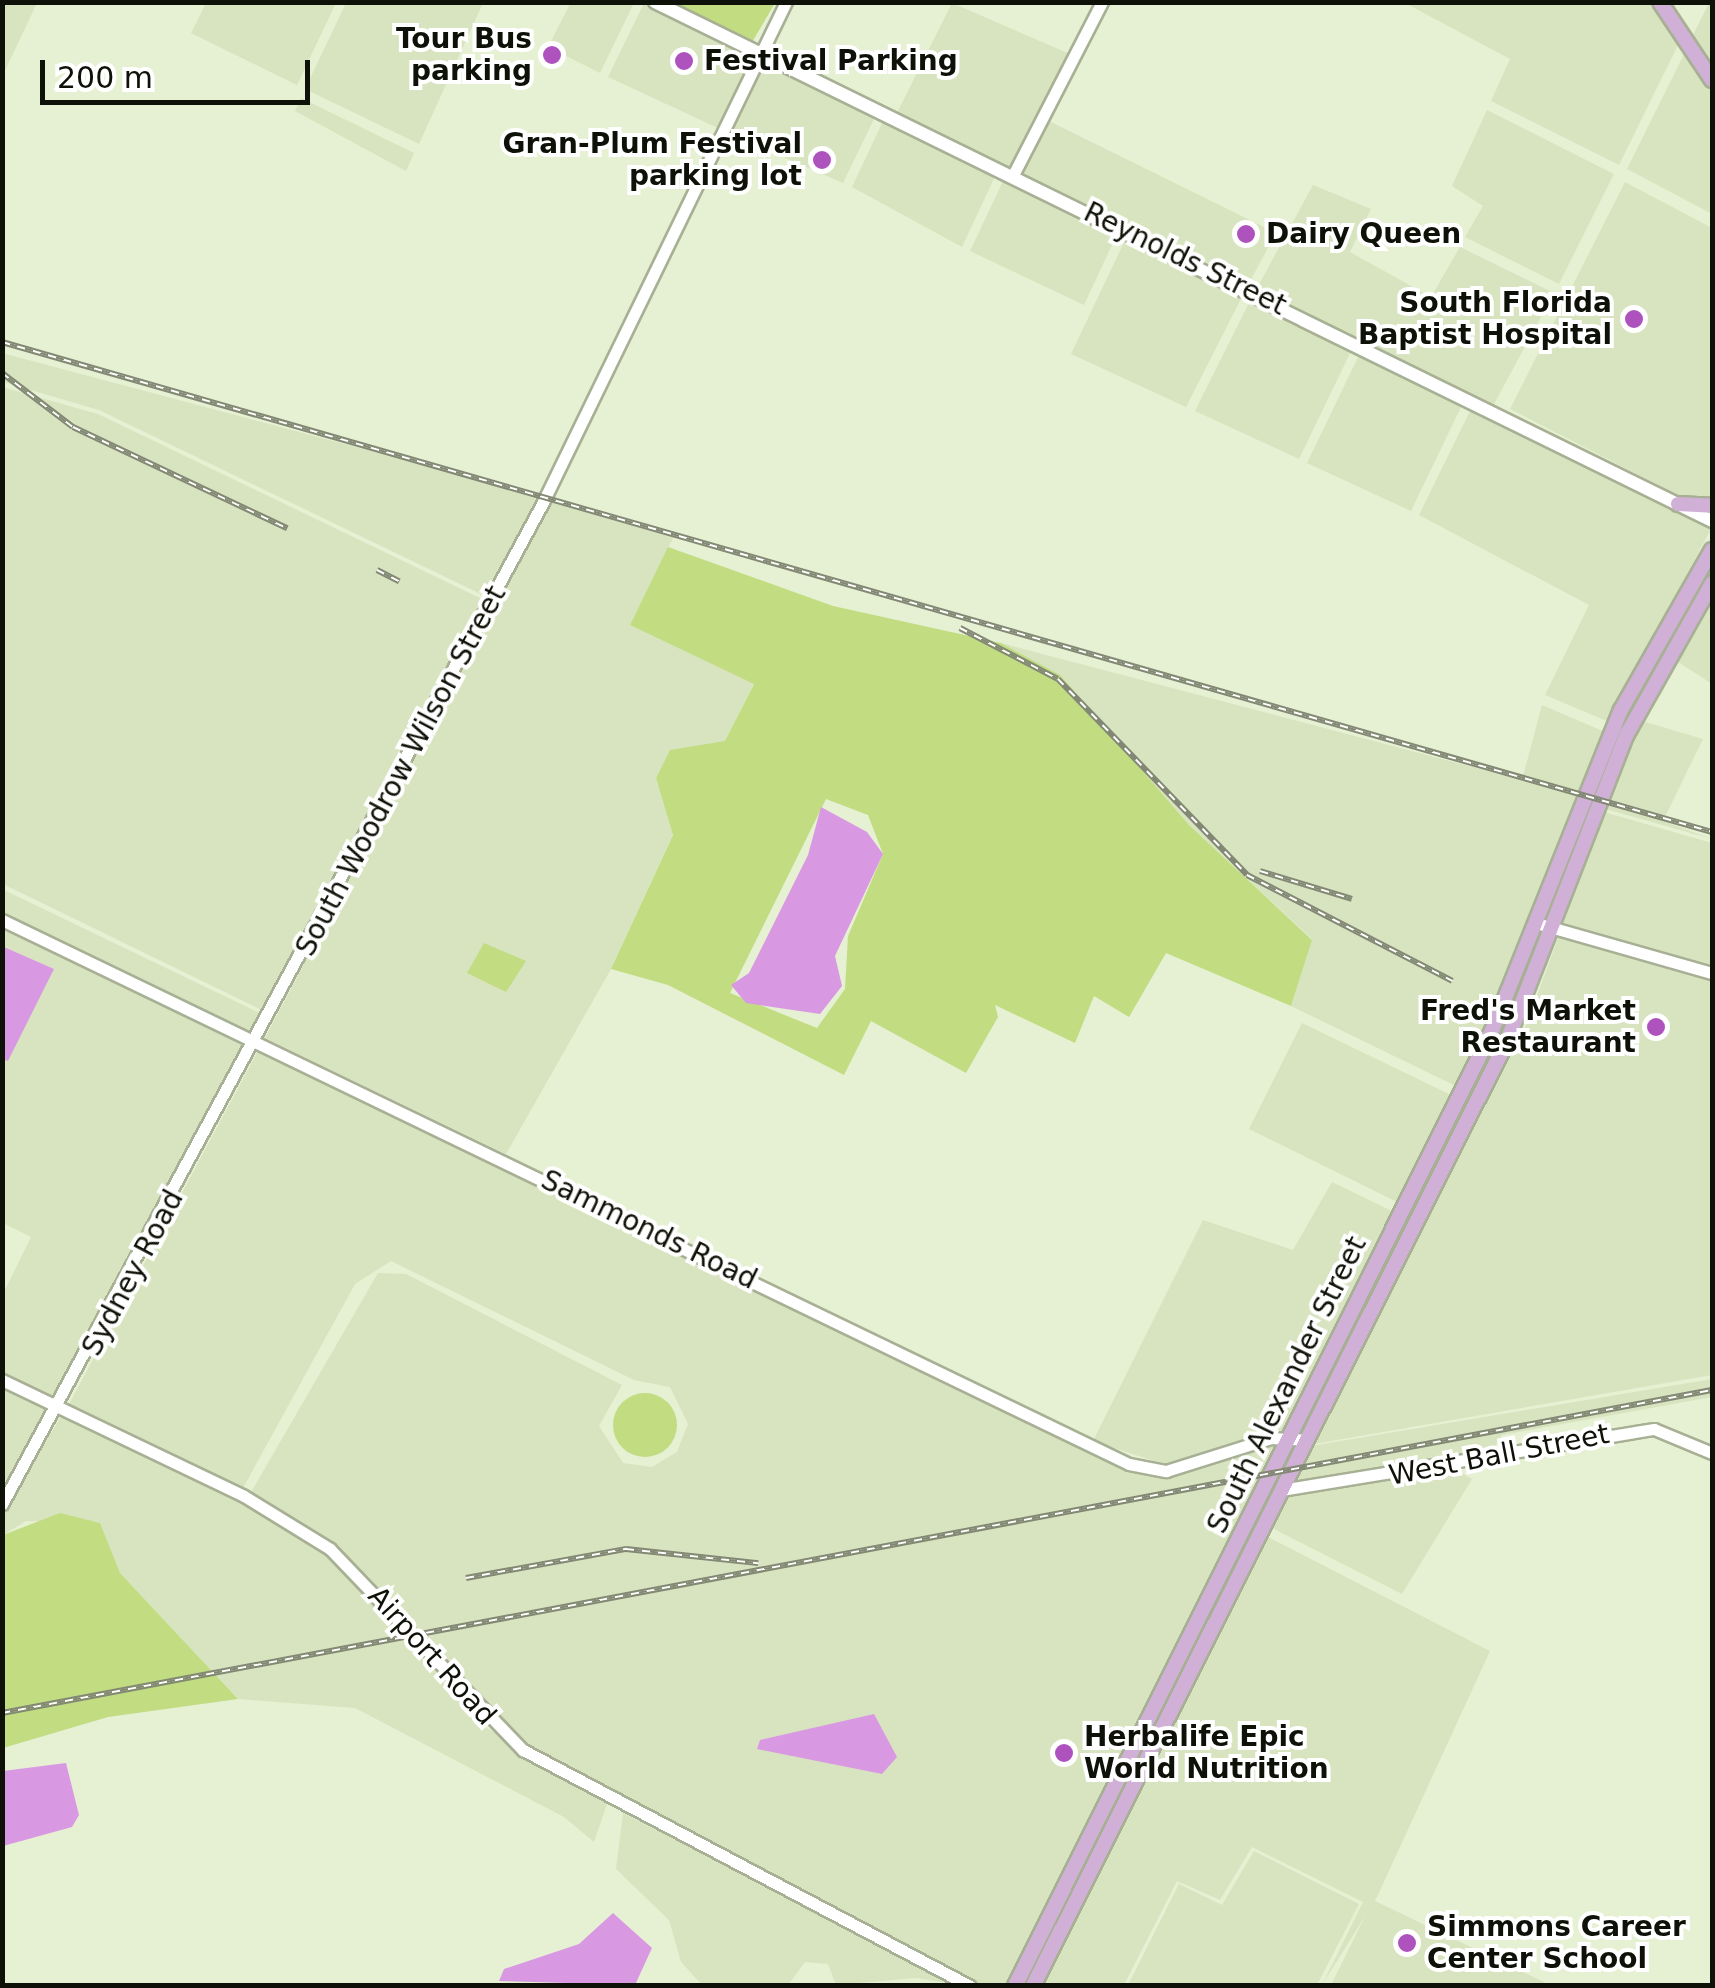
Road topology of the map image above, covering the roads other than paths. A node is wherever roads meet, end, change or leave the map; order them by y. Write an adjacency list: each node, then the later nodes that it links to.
1 (655, 2): 5 (main road, Reynolds Street)
2 (786, 2): 5 (street, South Woodrow Wilson Street)
3 (1102, 2): 7 (street)
4 (1660, 2): 6 (main road)
5 (761, 54): 7 (main road, Reynolds Street); 17 (street, South Woodrow Wilson Street)
6 (1712, 80)
7 (1014, 175): 8 (main road, Reynolds Street)
8 (1678, 504): 9 (main road); 10 (main road, Reynolds Street)
9 (1712, 506)
10 (1712, 521)
11 (1712, 550): 14 (main road, South Alexander Street)
12 (1712, 583): 15 (main road, South Alexander Street)
13 (2, 920): 17 (street, Sammonds Road)
14 (1536, 922): 15 (street); 20 (main road, South Alexander Street)
15 (1551, 928): 16 (street); 21 (main road, South Alexander Street)
16 (1712, 973)
17 (258, 1040): 19 (street, Sydney Road); 20 (street, Sammonds Road)
18 (2, 1380): 19 (street, Airport Road)
19 (61, 1408): 24 (street, Sydney Road); 29 (street, Airport Road)
20 (1288, 1438): 21 (street, Sammonds Road); 25 (main road, South Alexander Street)
21 (1306, 1440): 23 (main road, South Alexander Street)
22 (1712, 1453): 23 (street, West Ball Street)
23 (1281, 1490): 26 (main road, South Alexander Street)
24 (2, 1504)
25 (1186, 1650): 26 (main road); 27 (main road, South Alexander Street)
26 (1201, 1657): 27 (main road, South Alexander Street)
27 (1141, 1760): 28 (main road, South Alexander Street)
28 (1078, 1886): 30 (main road, South Alexander Street); 31 (main road, South Alexander Street)
29 (970, 1986)
30 (1015, 1986)
31 (1033, 1986)

